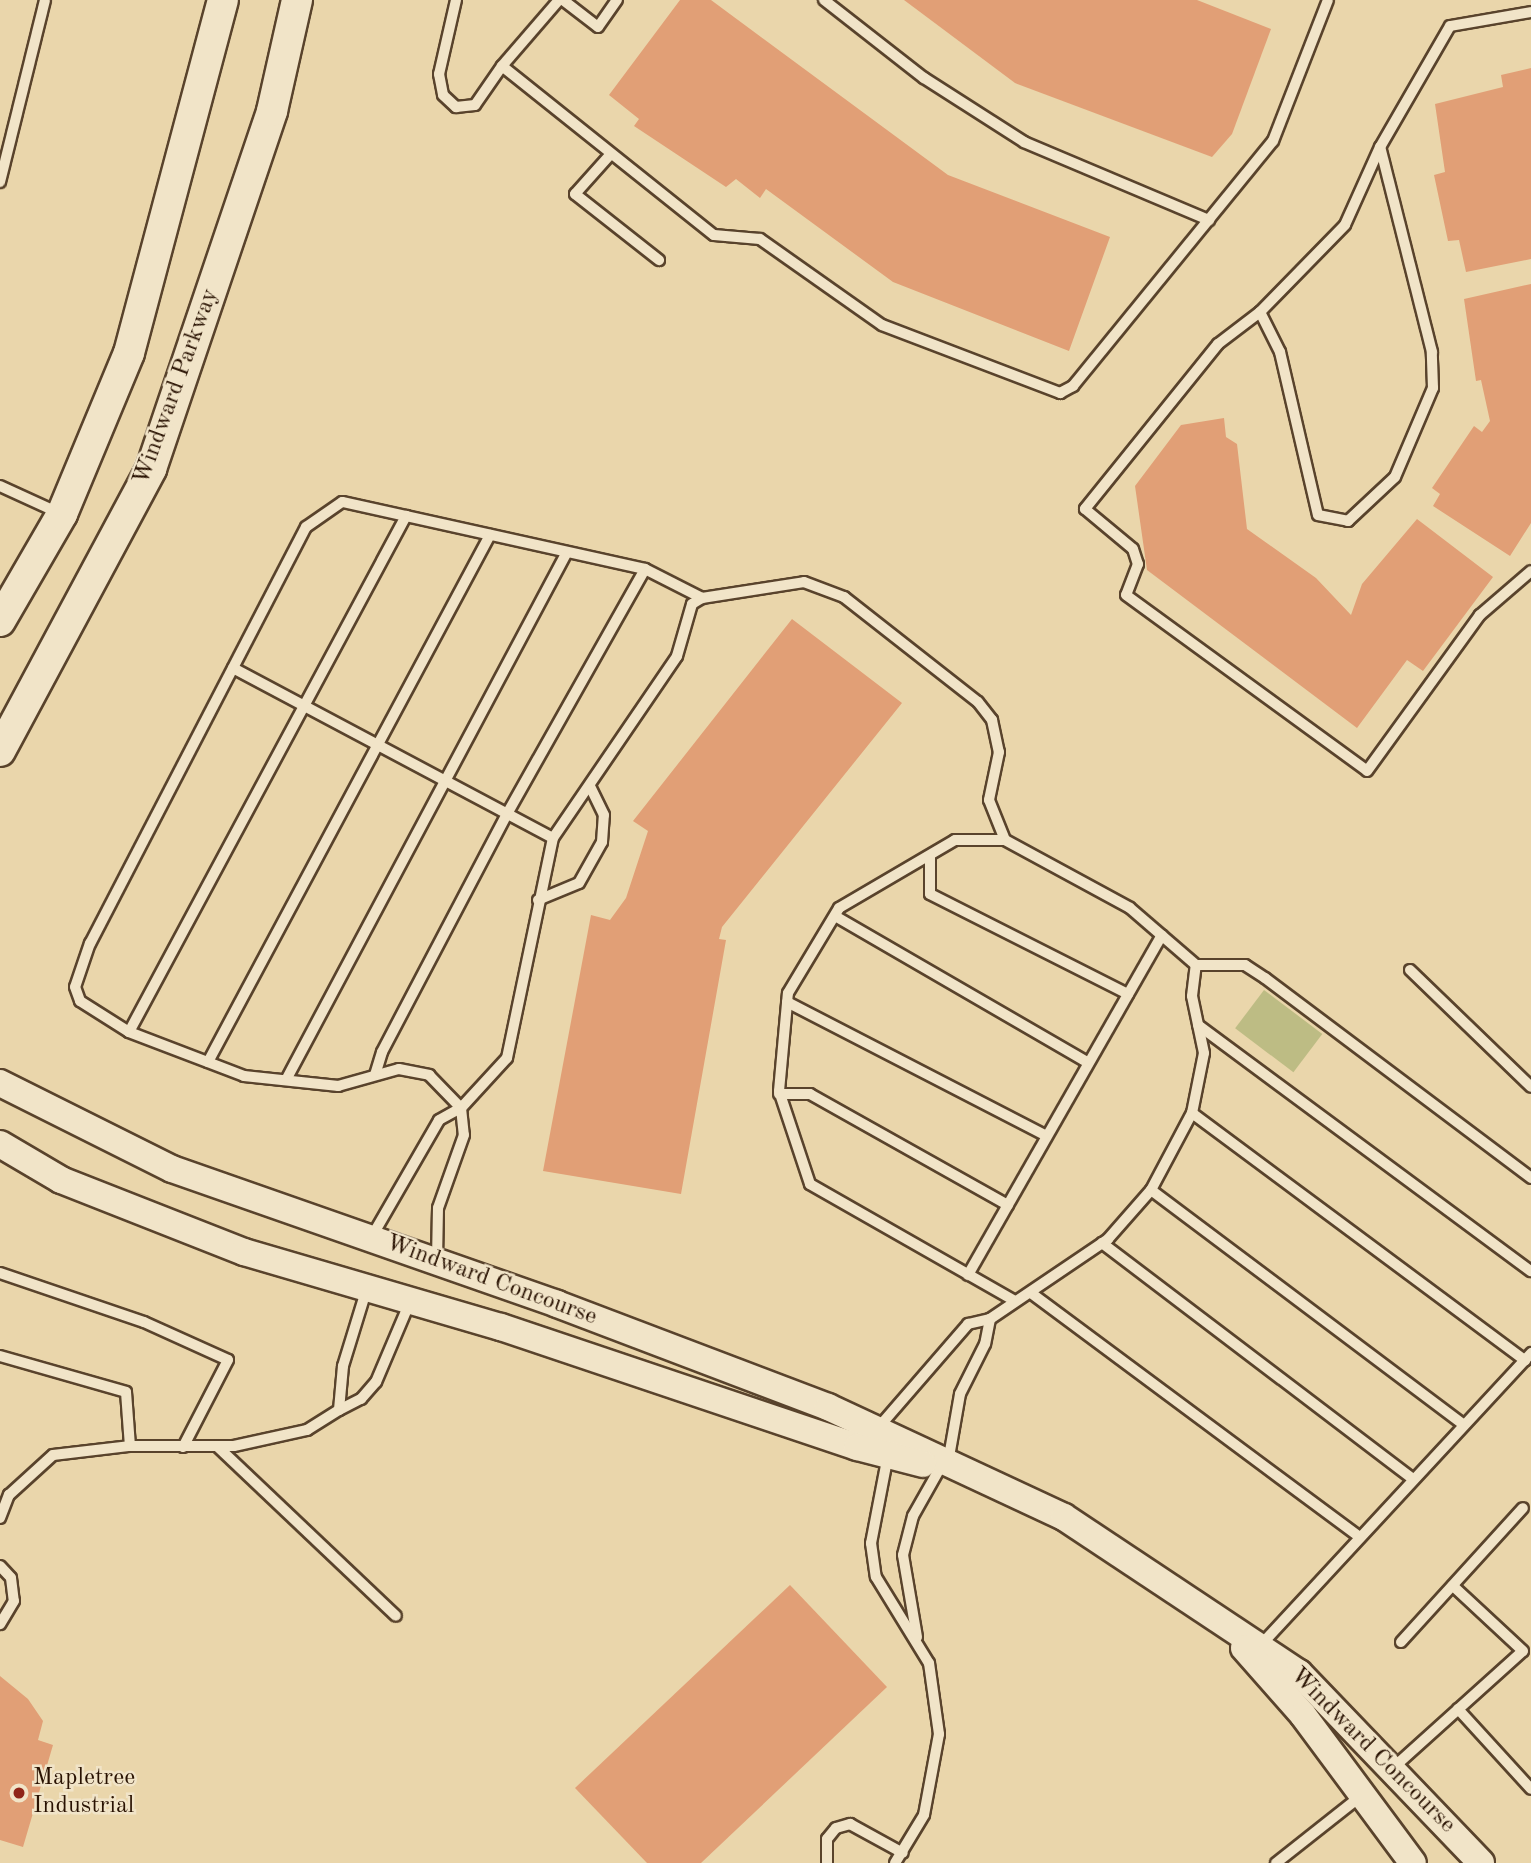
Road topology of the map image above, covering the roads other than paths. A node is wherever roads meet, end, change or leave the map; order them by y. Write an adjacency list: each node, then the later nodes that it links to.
1 (45, 0): 13 (lane)
2 (223, 0): 18 (main road)
3 (297, 0): 29 (main road, Windward Parkway)
4 (456, 0): 10 (lane)
5 (561, 0): 6 (lane); 10 (lane)
6 (617, 0)
7 (824, 0): 14 (lane)
8 (1328, 0): 14 (lane)
9 (1531, 12): 11 (lane)
10 (502, 66): 12 (lane)
11 (1380, 147): 16 (lane); 16 (lane)
12 (609, 156): 14 (lane); 15 (lane)
13 (0, 182)
14 (1209, 220)
15 (659, 260)
16 (1260, 312): 23 (lane)
17 (0, 486): 18 (lane)
18 (62, 514): 25 (main road)
19 (406, 516): 20 (lane); 26 (lane); 27 (lane)
20 (490, 535): 21 (lane); 28 (lane)
21 (567, 552): 22 (lane); 30 (lane)
22 (645, 569): 24 (lane); 32 (lane)
23 (1531, 571)
24 (702, 598): 31 (lane); 34 (lane)
25 (0, 621)
26 (233, 668): 27 (lane); 44 (lane)
27 (304, 706): 28 (lane); 44 (lane)
28 (375, 744): 30 (lane); 45 (lane)
29 (0, 751)
30 (446, 781): 32 (lane); 48 (lane)
31 (590, 786): 33 (lane); 36 (lane)
32 (507, 814): 33 (lane); 47 (lane)
33 (553, 838): 36 (lane)
34 (1005, 840): 35 (lane); 38 (lane)
35 (930, 856): 37 (lane); 41 (lane)
36 (538, 900): 52 (lane)
37 (835, 916): 42 (lane); 46 (lane)
38 (1162, 935): 39 (lane); 41 (lane)
39 (1196, 965): 43 (lane); 56 (lane)
40 (1410, 971): 50 (lane)
41 (1128, 994): 46 (lane)
42 (787, 1002): 51 (lane); 54 (lane)
43 (1198, 1025): 53 (lane); 62 (lane)
44 (129, 1032): 45 (lane)
45 (208, 1062): 48 (lane)
46 (1089, 1063): 54 (lane)
47 (375, 1076): 48 (lane); 52 (lane)
48 (286, 1080)
49 (0, 1083): 59 (street, Windward Concourse)
50 (1531, 1087)
51 (779, 1094): 58 (lane); 64 (lane)
52 (461, 1108): 59 (lane); 61 (lane)
53 (1192, 1113): 57 (lane); 71 (lane)
54 (1047, 1136): 58 (lane)
55 (0, 1144): 65 (street, Windward Concourse)
56 (1531, 1178)
57 (1151, 1190): 60 (lane); 73 (lane)
58 (1008, 1205): 64 (lane)
59 (370, 1238): 61 (street, Windward Concourse)
60 (1102, 1243): 66 (lane); 80 (lane)
61 (437, 1262): 74 (street, Windward Concourse)
62 (1531, 1271)
63 (0, 1273): 76 (lane)
64 (968, 1275): 68 (lane)
65 (366, 1288): 67 (street, Windward Concourse); 72 (lane)
66 (1031, 1293): 68 (lane); 83 (lane)
67 (410, 1301): 72 (lane); 78 (street, Windward Concourse)
68 (1015, 1301): 69 (lane)
69 (990, 1319): 74 (lane); 79 (lane)
70 (0, 1356): 75 (lane)
71 (1528, 1357): 73 (lane)
72 (339, 1410): 77 (lane)
73 (1464, 1425): 80 (lane)
74 (876, 1430): 79 (street, Windward Concourse)
75 (130, 1446): 76 (lane); 82 (lane)
76 (183, 1447): 77 (lane)
77 (218, 1447): 86 (lane)
78 (888, 1455): 79 (street, Windward Concourse); 90 (lane)
79 (944, 1466): 87 (street, Windward Concourse); 90 (lane)
80 (1413, 1479): 83 (lane)
81 (1523, 1508): 85 (lane)
82 (0, 1518)
83 (1359, 1537): 91 (lane)
84 (0, 1566): 88 (lane)
85 (1453, 1586): 89 (lane); 92 (lane)
86 (396, 1616)
87 (1222, 1623): 91 (street, Windward Concourse); 96 (street, Windward Concourse)
88 (0, 1624)
89 (1401, 1642)
90 (918, 1644): 97 (lane)
91 (1259, 1647): 94 (street, Windward Concourse)
92 (1527, 1655): 93 (lane)
93 (1458, 1709): 94 (lane); 95 (lane)
94 (1394, 1767): 102 (street, Windward Concourse)
95 (1531, 1789)
96 (1362, 1795): 100 (lane); 101 (street, Windward Concourse)
97 (903, 1853): 98 (lane); 99 (lane)
98 (827, 1863)
99 (895, 1863)
100 (1276, 1863)
101 (1413, 1863)
102 (1481, 1863)

